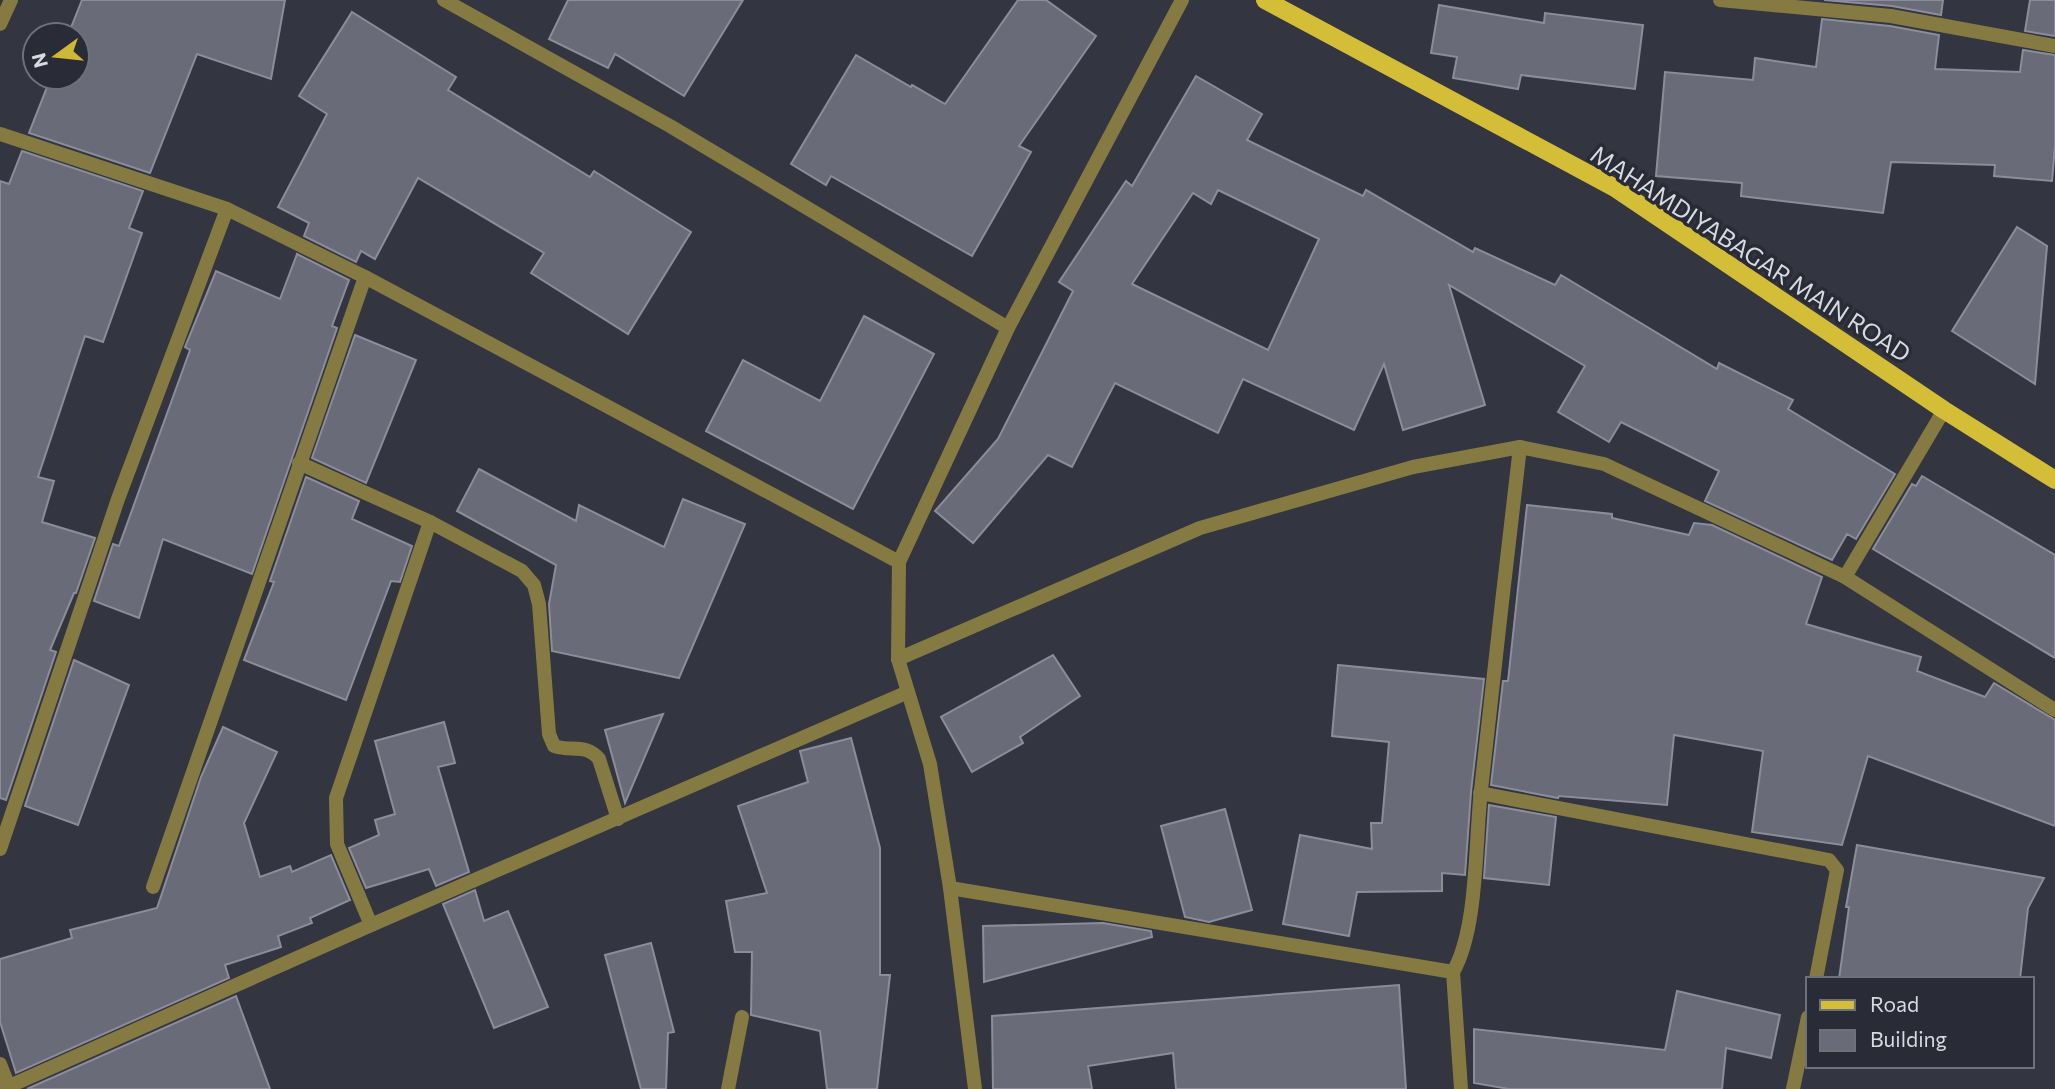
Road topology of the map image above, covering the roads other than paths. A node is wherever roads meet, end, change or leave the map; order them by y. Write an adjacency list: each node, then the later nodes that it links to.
1 (11, 0): 6 (street)
2 (444, 0): 11 (street)
3 (1182, 0): 11 (street)
4 (1267, 0): 12 (main road, MAHAMDIYABAGAR MAIN ROAD)
5 (1720, 0): 7 (street)
6 (0, 24)
7 (2055, 46)
8 (0, 134): 9 (street)
9 (227, 209): 10 (street); 24 (street)
10 (366, 277): 14 (street); 17 (street)
11 (1008, 328): 17 (street)
12 (1944, 410): 15 (main road, MAHAMDIYABAGAR MAIN ROAD); 18 (street)
13 (1520, 447): 18 (street); 19 (street); 22 (street)
14 (299, 463): 16 (street); 25 (street)
15 (2055, 480)
16 (430, 522): 23 (street); 27 (street)
17 (899, 562): 19 (street)
18 (1845, 577): 21 (street)
19 (898, 659): 20 (street)
20 (908, 692): 23 (street); 26 (street)
21 (2055, 710)
22 (1480, 793): 28 (street); 29 (street)
23 (618, 819): 27 (street)
24 (0, 849)
25 (153, 887)
26 (950, 888): 28 (street); 35 (street)
27 (372, 925): 33 (street)
28 (1453, 972): 36 (street)
29 (1816, 977)
30 (743, 1017): 34 (street)
31 (1806, 1027): 37 (street)
32 (0, 1064): 33 (street)
33 (6, 1088)
34 (728, 1089)
35 (975, 1089)
36 (1461, 1089)
37 (1793, 1089)

